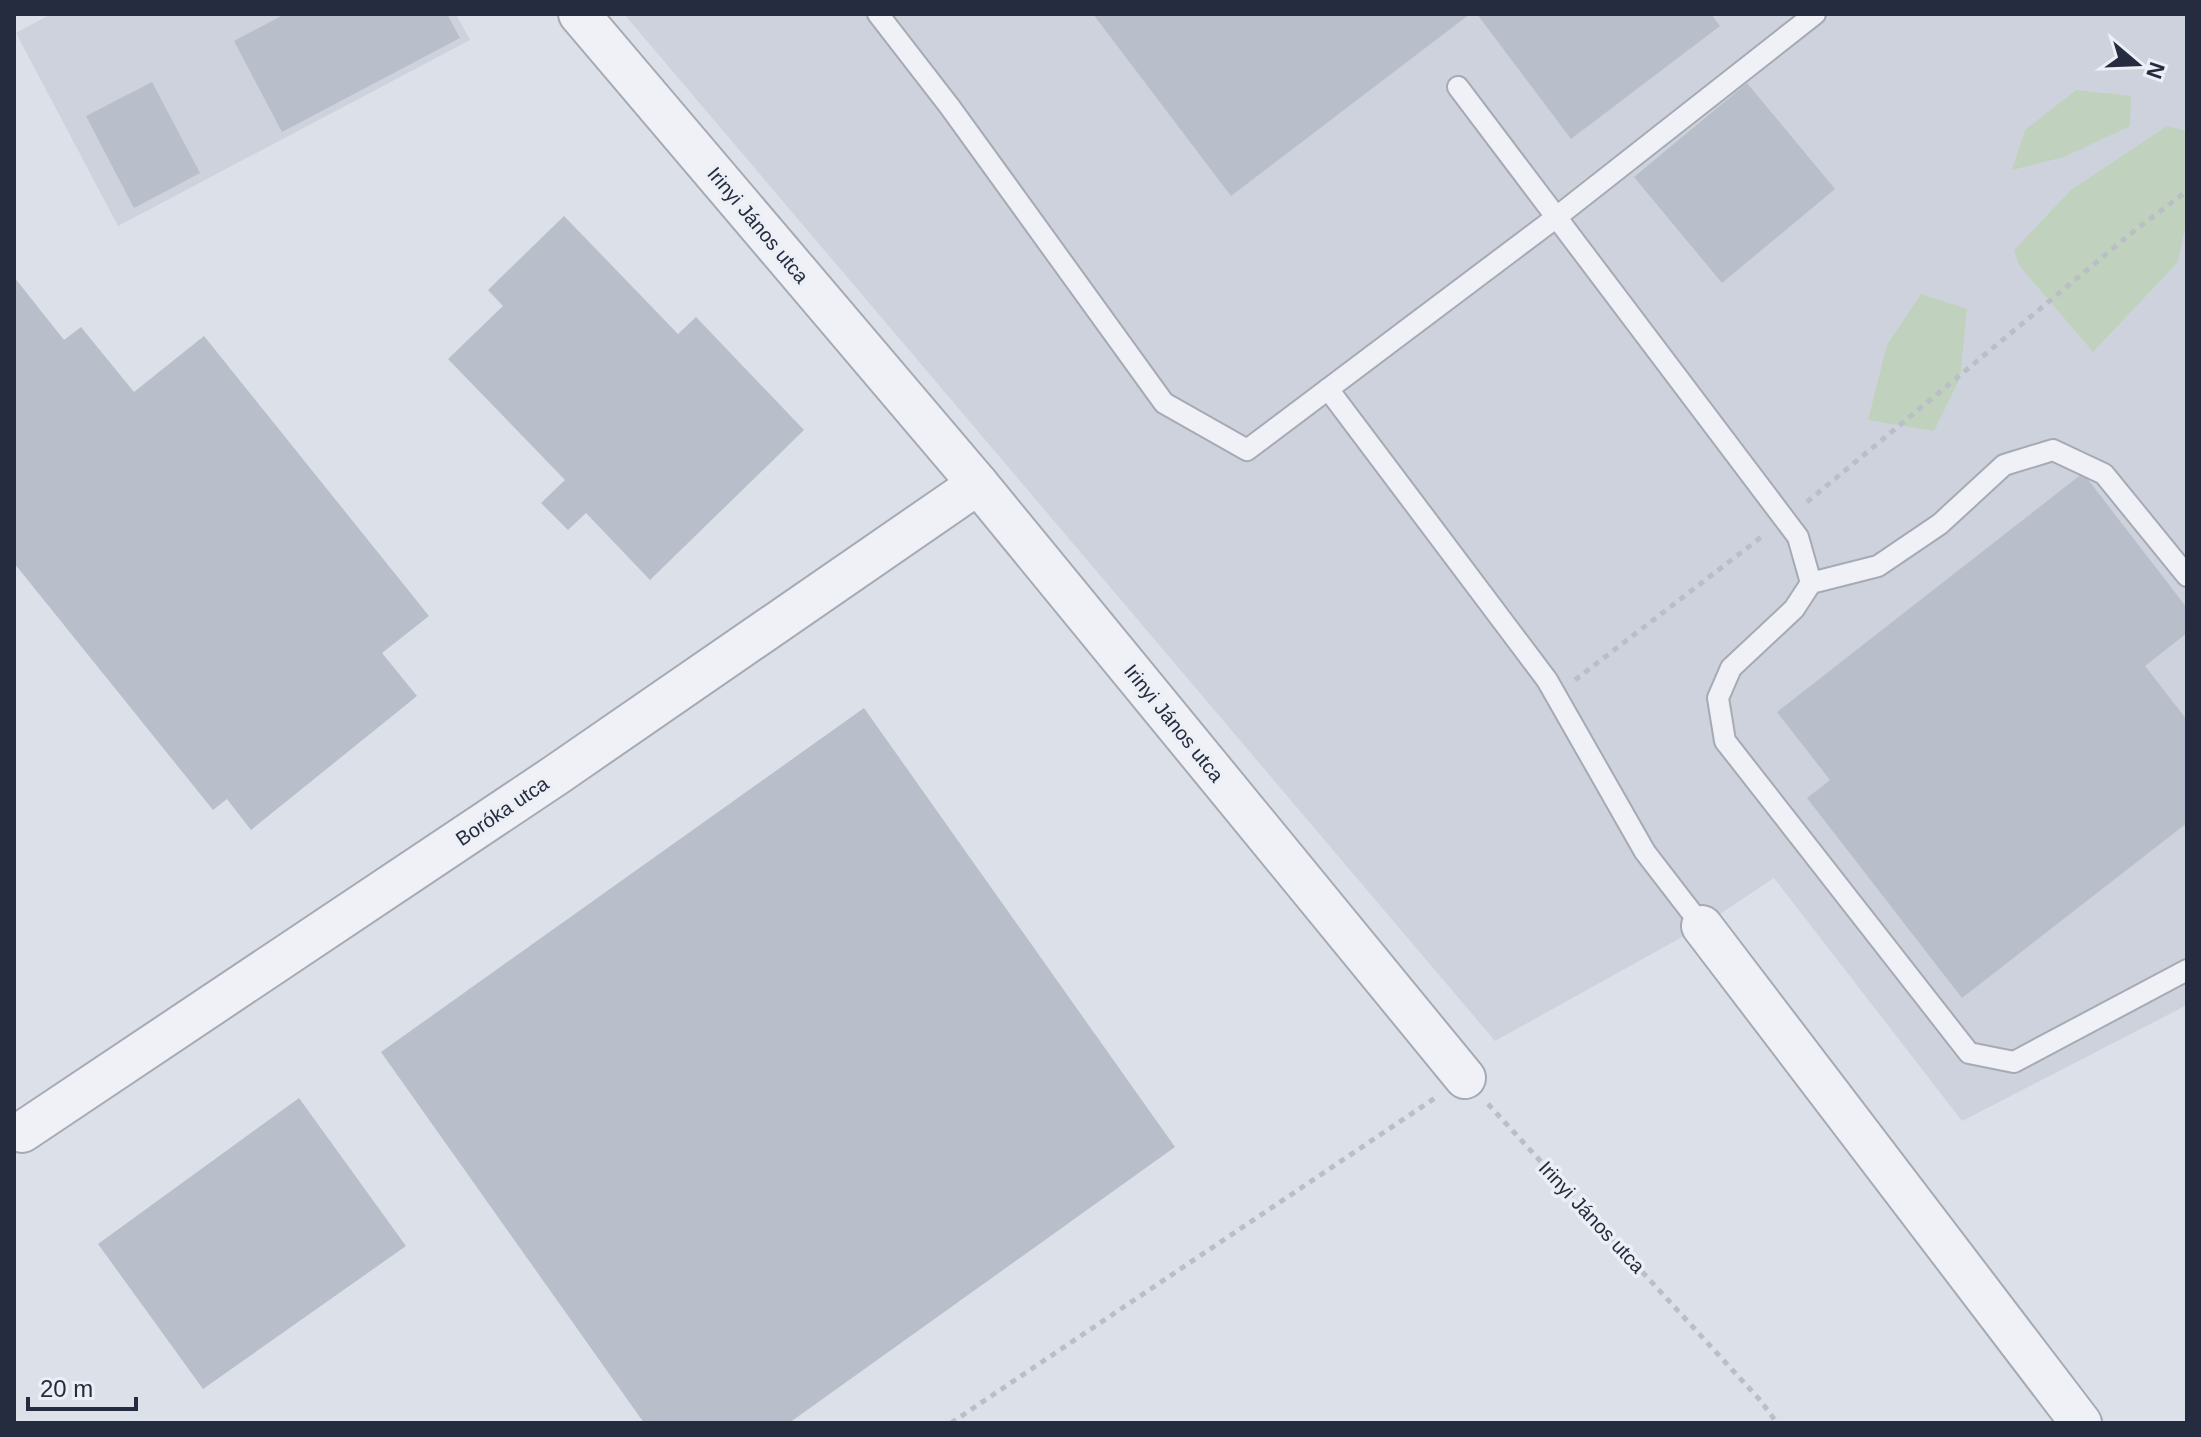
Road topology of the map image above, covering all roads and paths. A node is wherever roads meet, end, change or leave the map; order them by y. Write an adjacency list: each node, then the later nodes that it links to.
1 (579, 14): 8 (street, Irinyi János utca)
2 (878, 14): 7 (lane)
3 (1815, 14): 6 (lane)
4 (1458, 87): 6 (lane)
5 (2187, 191): 9 (path)
6 (1554, 219): 7 (lane); 9 (lane)
7 (1328, 389): 12 (lane)
8 (978, 484): 15 (street, Irinyi János utca); 16 (street, Boróka utca)
9 (1785, 519): 11 (lane); 12 (path)
10 (2187, 576): 11 (lane)
11 (1811, 583): 14 (lane)
12 (1556, 695): 13 (lane)
13 (1702, 926): 19 (street)
14 (2187, 970)
15 (1465, 1078): 17 (path); 18 (path, Irinyi János utca)
16 (22, 1132)
17 (951, 1423)
18 (1777, 1423)
19 (2081, 1423)

